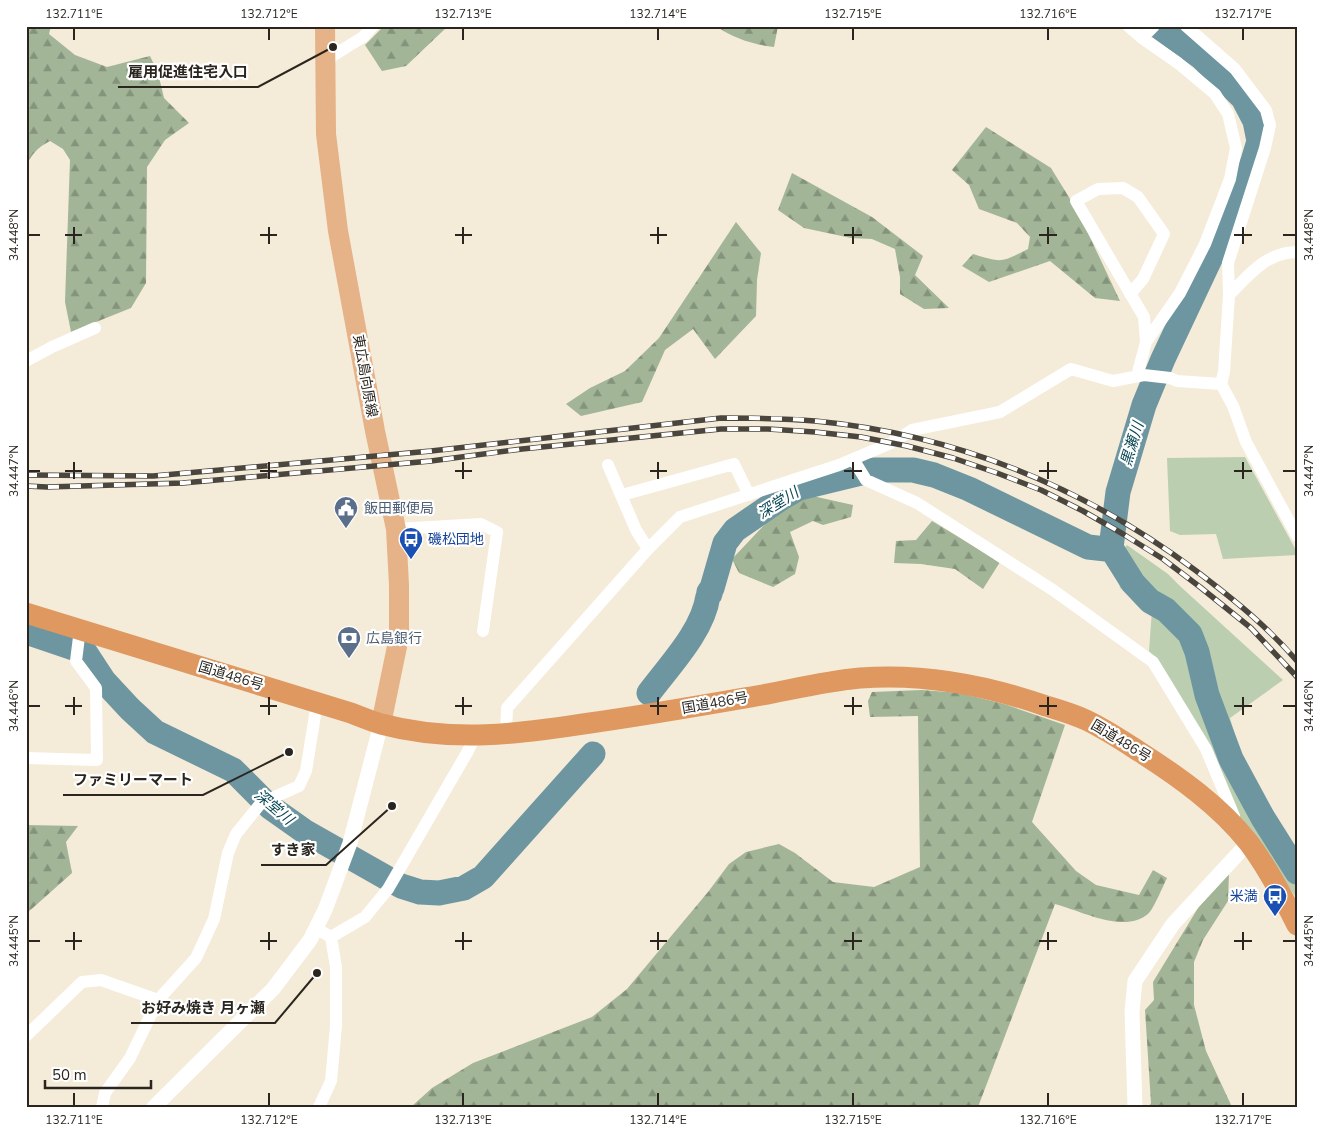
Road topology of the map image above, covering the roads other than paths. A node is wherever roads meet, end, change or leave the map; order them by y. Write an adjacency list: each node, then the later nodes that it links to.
1 (326, 26): 6 (main road, 東広島向原線)
2 (373, 26): 6 (street)
3 (1128, 26): 5 (street)
4 (1186, 26): 9 (street)
5 (1147, 33): 11 (street)
6 (326, 60): 19 (main road, 東広島向原線)
7 (1297, 252): 9 (street)
8 (1130, 294): 8 (street); 11 (street)
9 (1229, 295): 14 (street)
10 (95, 328): 12 (street)
11 (1146, 342): 13 (street)
12 (26, 361)
13 (1140, 375): 14 (street); 15 (street)
14 (1221, 384): 20 (street)
15 (855, 463): 18 (street); 30 (street)
16 (608, 466): 17 (street)
17 (622, 495): 18 (street); 21 (street)
18 (749, 495): 21 (street)
19 (396, 529): 23 (street); 26 (main road, 東広島向原線)
20 (1297, 536)
21 (648, 549): 27 (street)
22 (26, 613): 24 (highway, 国道486号)
23 (483, 631)
24 (79, 641): 25 (highway, 国道486号); 29 (street)
25 (317, 703): 26 (highway, 国道486号); 35 (street)
26 (381, 724): 28 (highway, 国道486号); 33 (street)
27 (506, 734): 28 (highway, 国道486号); 30 (highway, 国道486号)
28 (474, 736): 34 (street)
29 (26, 758)
30 (1230, 823): 31 (highway, 国道486号)
31 (1248, 843): 32 (highway, 国道486号); 40 (street)
32 (1297, 925)
33 (316, 928): 34 (street); 38 (street)
34 (331, 937): 39 (street)
35 (158, 1000): 36 (street); 37 (street)
36 (26, 1036)
37 (102, 1107)
38 (154, 1107)
39 (319, 1107)
40 (1135, 1107)

